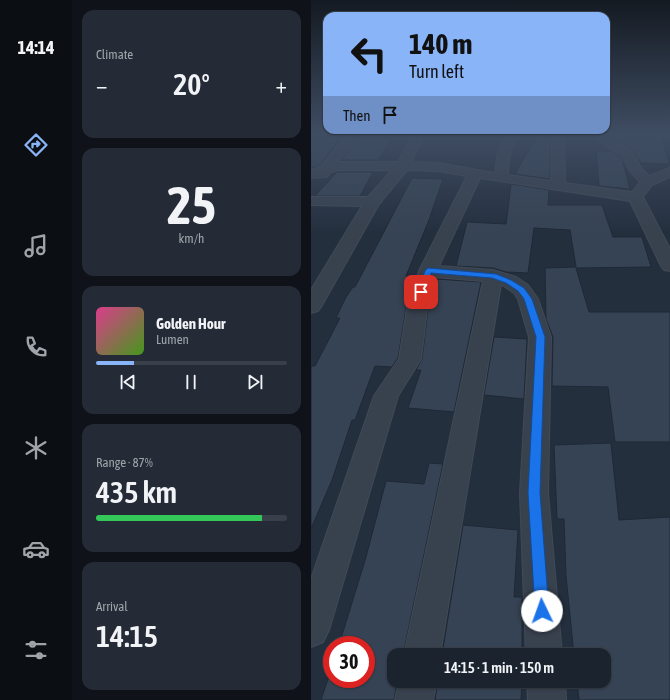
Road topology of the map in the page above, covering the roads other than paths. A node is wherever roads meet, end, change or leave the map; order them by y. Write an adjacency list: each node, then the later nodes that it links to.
1 (403, 166): 16 (street)
2 (334, 167): 7 (street)
3 (426, 167): 9 (street)
4 (502, 167): 10 (street)
5 (558, 167): 13 (street)
6 (634, 167): 11 (street)
7 (318, 172): 12 (street)
8 (670, 172): 11 (street)
9 (475, 173): 10 (street); 18 (street)
10 (501, 178): 13 (street)
11 (647, 182): 14 (street)
12 (311, 186)
13 (558, 186): 14 (street)
14 (636, 197): 17 (street)
15 (311, 201): 16 (street)
16 (372, 202): 20 (street)
17 (670, 266)
18 (428, 271): 19 (street); 21 (street)
19 (493, 276): 22 (street); 23 (street)
20 (311, 307)
21 (311, 630)
22 (424, 648)
23 (544, 648)
24 (417, 688): 26 (street)
25 (546, 688): 27 (street)
26 (414, 700)
27 (547, 700)

